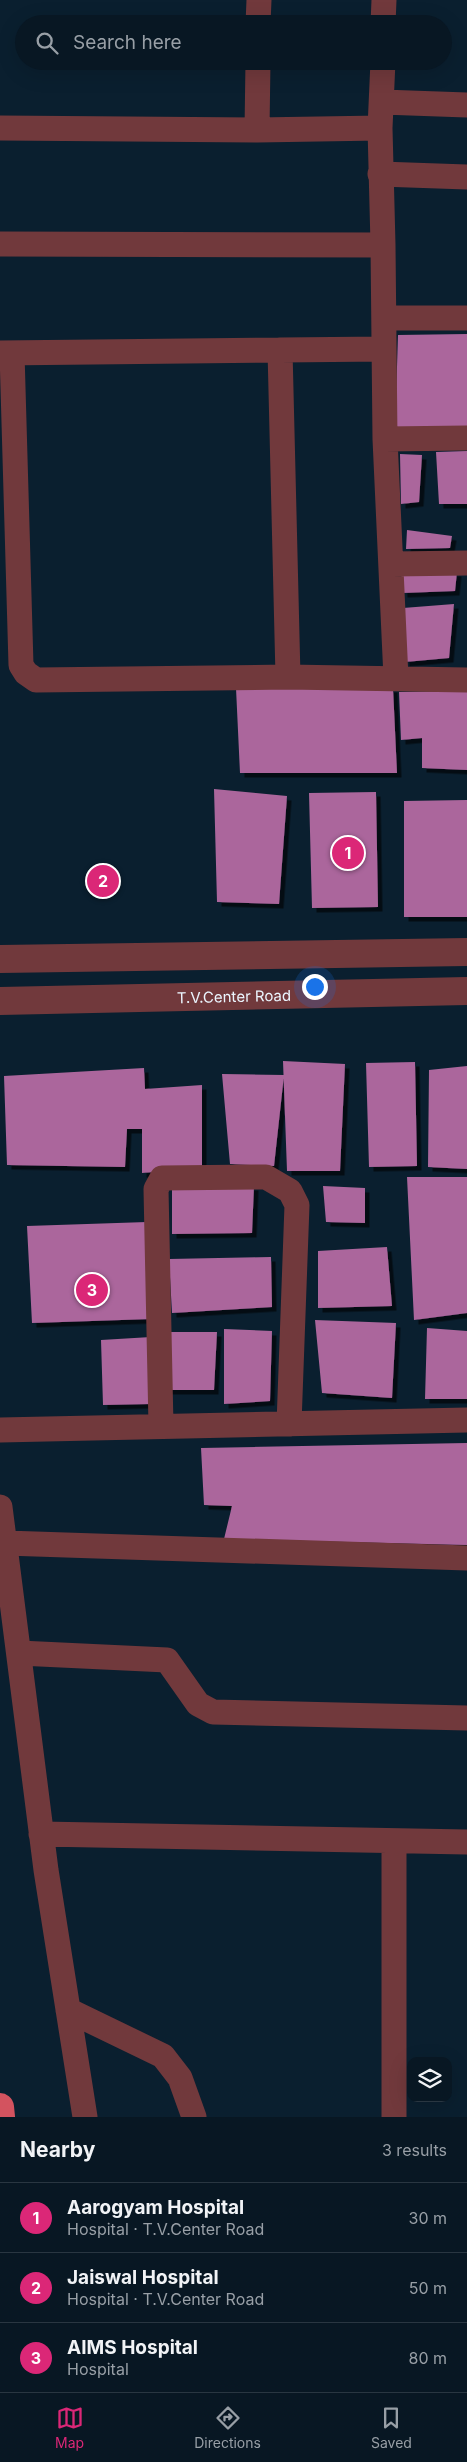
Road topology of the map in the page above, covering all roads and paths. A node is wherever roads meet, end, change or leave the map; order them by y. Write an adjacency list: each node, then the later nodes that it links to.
1 (258, 0): 3 (street)
2 (384, 0): 4 (street)
3 (258, 15)
4 (383, 15)
5 (258, 70): 11 (street)
6 (383, 70): 7 (street)
7 (382, 102): 8 (street); 10 (street)
8 (467, 105)
9 (0, 128): 11 (street)
10 (380, 128): 11 (street); 12 (street)
11 (256, 130)
12 (380, 174): 13 (street); 15 (street)
13 (467, 177)
14 (0, 244): 15 (street)
15 (384, 245): 16 (street)
16 (384, 318): 17 (street); 18 (street)
17 (467, 318)
18 (384, 349): 19 (street); 21 (street)
19 (280, 350): 20 (street); 25 (street)
20 (6, 353): 25 (street)
21 (385, 438): 22 (street); 23 (street)
22 (467, 438)
23 (392, 564): 24 (street); 26 (street)
24 (467, 564)
25 (288, 677): 26 (street)
26 (396, 678): 27 (street)
27 (467, 680)
28 (467, 952): 29 (street)
29 (0, 959)
30 (467, 991): 31 (street, T.V.Center Road)
31 (0, 1001)
32 (467, 1420): 33 (street)
33 (289, 1424): 34 (street); 34 (street)
34 (162, 1426): 35 (street)
35 (0, 1430)
36 (0, 1506): 37 (street)
37 (5, 1543): 38 (street); 39 (street)
38 (467, 1558)
39 (19, 1653): 40 (street); 41 (street)
40 (467, 1718)
41 (41, 1834): 42 (street); 44 (street)
42 (394, 1842): 43 (street); 49 (street)
43 (467, 1842)
44 (68, 2010): 47 (street); 48 (street)
45 (0, 2107): 46 (highway)
46 (2, 2117)
47 (85, 2117)
48 (194, 2117)
49 (394, 2117)

